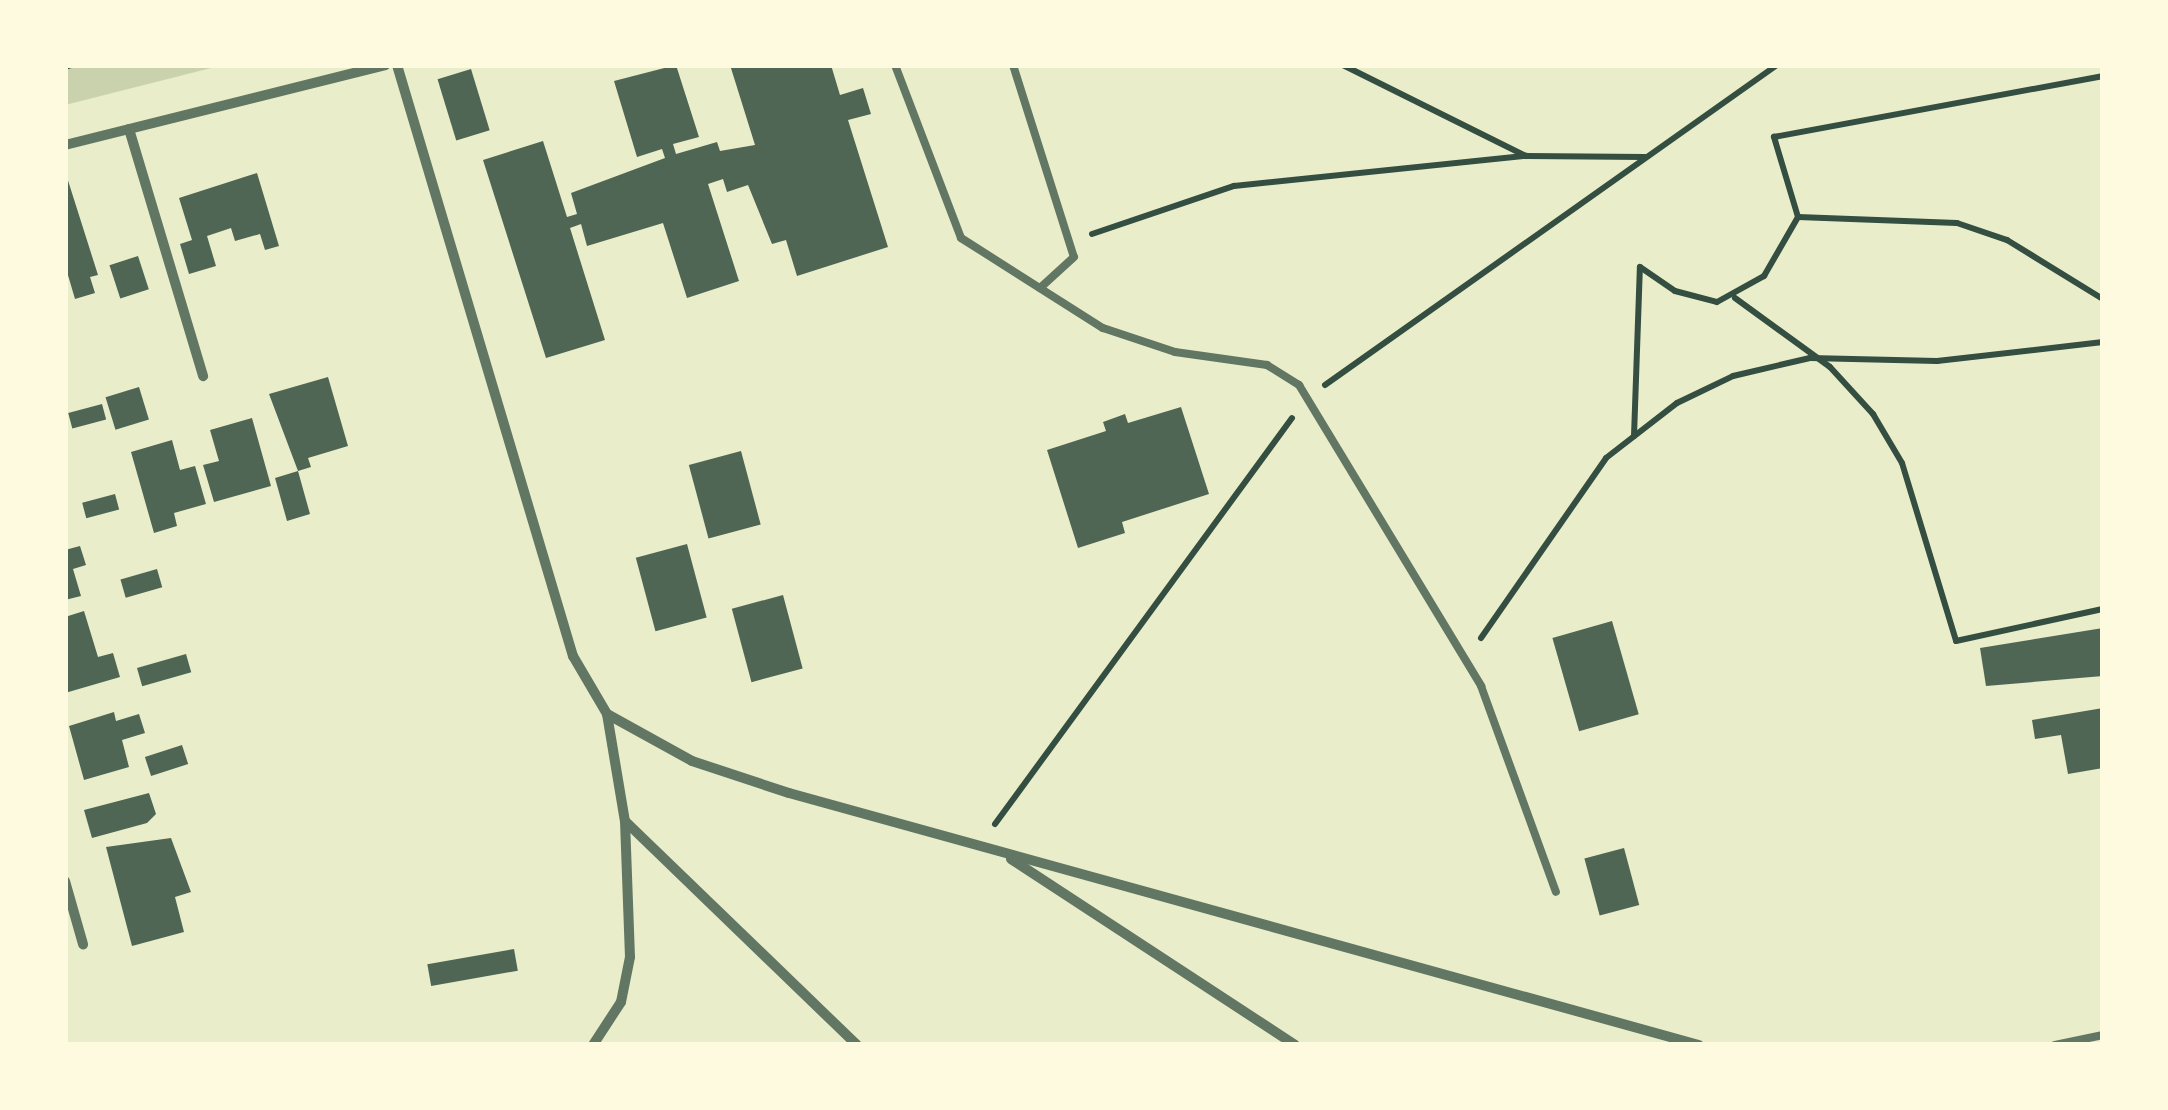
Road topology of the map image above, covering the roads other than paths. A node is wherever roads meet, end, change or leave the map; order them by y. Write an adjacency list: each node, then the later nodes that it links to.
1 (384, 65): 5 (street)
2 (398, 65): 9 (street)
3 (895, 65): 7 (lane)
4 (1014, 65): 7 (lane)
5 (129, 129): 6 (street); 8 (street)
6 (65, 145)
7 (1040, 288): 13 (lane)
8 (203, 376)
9 (607, 714): 10 (street); 11 (street)
10 (625, 822): 16 (street); 17 (street)
11 (1003, 854): 18 (street); 19 (street)
12 (65, 880): 14 (street)
13 (1556, 892)
14 (83, 944)
15 (2103, 1035): 20 (lane)
16 (593, 1045)
17 (857, 1045)
18 (1295, 1045)
19 (1700, 1045)
20 (2055, 1045)

